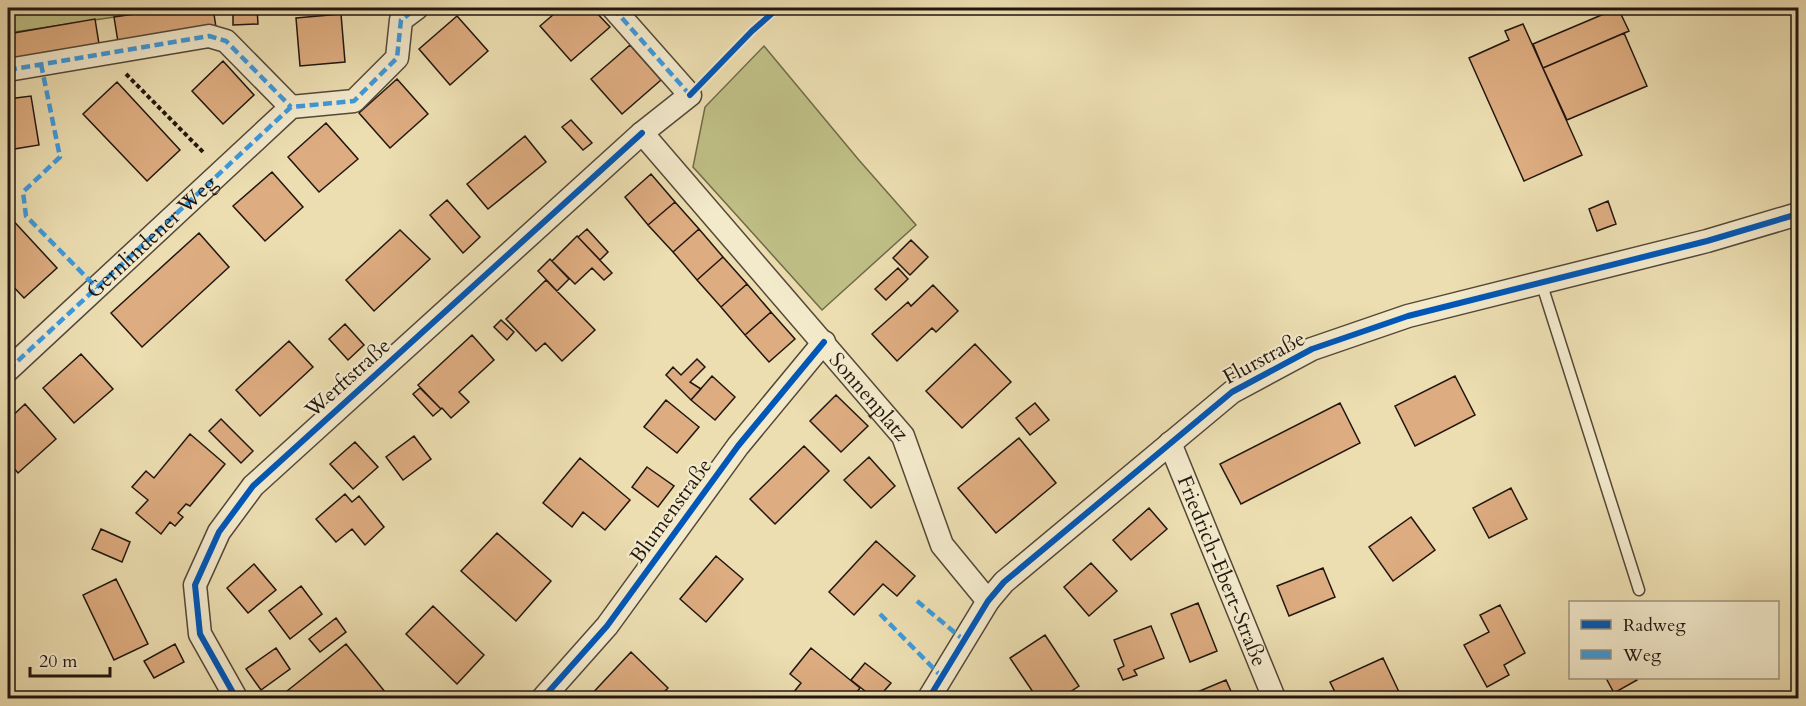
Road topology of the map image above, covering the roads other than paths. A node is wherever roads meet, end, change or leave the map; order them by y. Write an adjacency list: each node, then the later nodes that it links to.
1 (417, 8): 4 (street)
2 (613, 8): 5 (street, Werftstraße)
3 (8, 70): 4 (street)
4 (291, 107): 9 (street, Gernlindener Weg)
5 (642, 133): 8 (street, Sonnenplatz); 13 (street, Werftstraße)
6 (1798, 214): 7 (street, Flurstraße)
7 (1541, 281): 10 (street, Flurstraße); 11 (lane)
8 (824, 342): 12 (street, Sonnenplatz); 14 (street, Blumenstraße)
9 (9, 366)
10 (1170, 443): 12 (street, Flurstraße); 16 (street, Friedrich-Ebert-Straße)
11 (1639, 590)
12 (988, 601): 15 (street, Flurstraße)
13 (237, 699)
14 (543, 699)
15 (929, 699)
16 (1274, 699)

